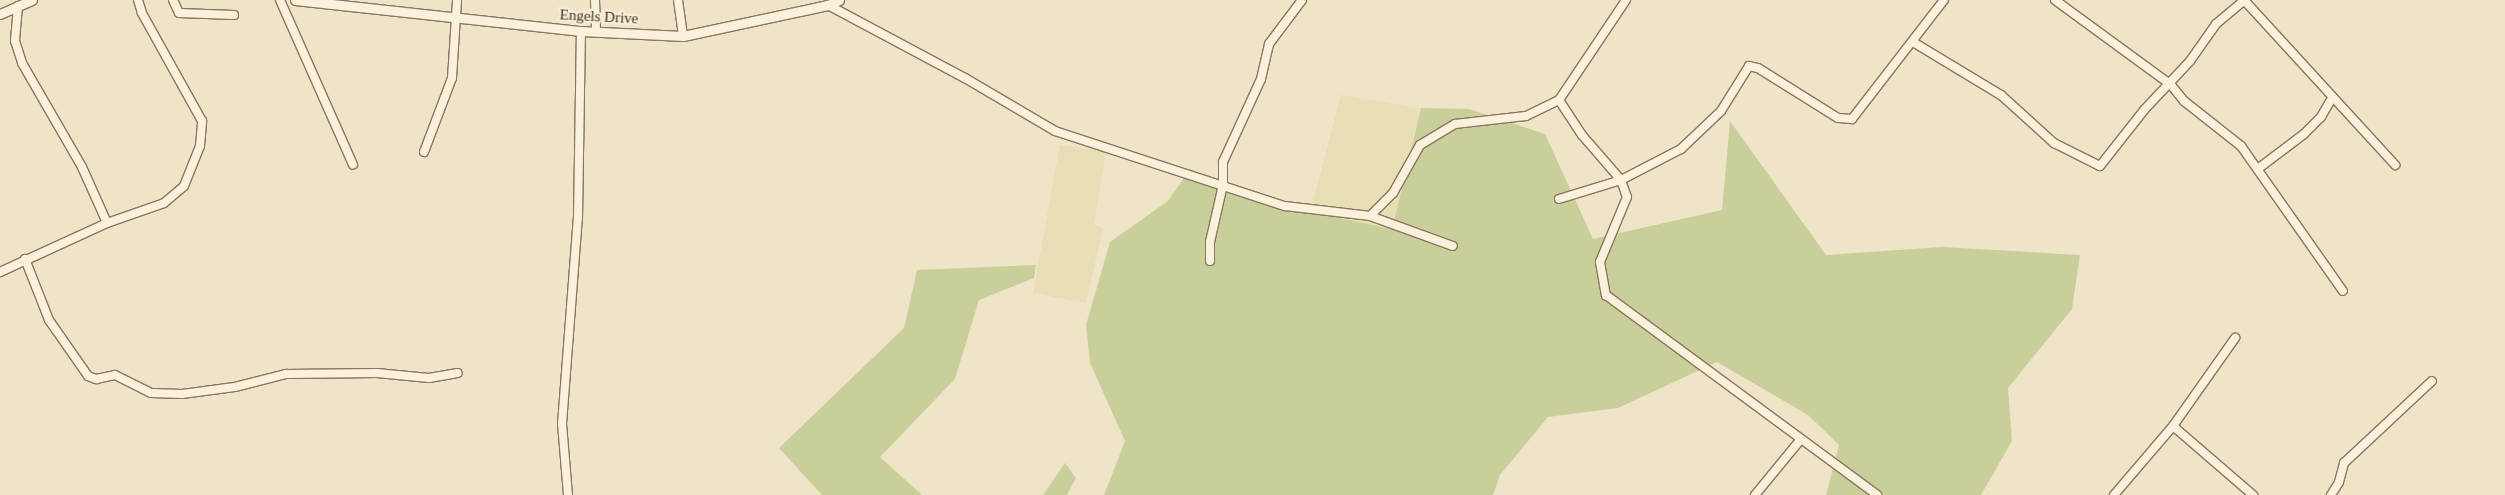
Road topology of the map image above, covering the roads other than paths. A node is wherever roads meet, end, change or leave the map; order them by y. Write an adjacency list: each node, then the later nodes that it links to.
1 (32, 0): 16 (street)
2 (138, 0): 36 (street)
3 (173, 0): 19 (street)
4 (280, 0): 29 (street)
5 (295, 0): 15 (street, Engels Drive)
6 (457, 0): 20 (street)
7 (595, 0): 22 (street)
8 (678, 0): 23 (street)
9 (839, 0): 17 (street, Engels Drive)
10 (1302, 0): 33 (street)
11 (1626, 0): 27 (street)
12 (1944, 0): 24 (street)
13 (2055, 0): 25 (street)
14 (2243, 1): 25 (street); 26 (street)
15 (321, 2): 20 (street, Engels Drive)
16 (18, 6): 18 (street); 36 (street)
17 (828, 6): 23 (street, Engels Drive); 33 (street)
18 (0, 14)
19 (234, 15)
20 (458, 17): 21 (street, Engels Drive); 28 (street)
21 (581, 31): 22 (street, Engels Drive); 47 (street)
22 (596, 31): 23 (street, Engels Drive)
23 (682, 36)
24 (1913, 42): 25 (street); 32 (street)
25 (2171, 85): 31 (street)
26 (2332, 98): 30 (street); 31 (street)
27 (1559, 100): 32 (street); 35 (street)
28 (424, 152)
29 (353, 165)
30 (2395, 165)
31 (2259, 168): 41 (street)
32 (1621, 180): 34 (street); 46 (street)
33 (1223, 185): 35 (street); 39 (street)
34 (1559, 199)
35 (1370, 216): 37 (street)
36 (107, 223): 38 (street)
37 (1453, 246)
38 (25, 259): 40 (street); 43 (street)
39 (1210, 261)
40 (0, 272)
41 (2343, 291)
42 (2235, 338): 45 (street)
43 (458, 373)
44 (2432, 381): 52 (street)
45 (2174, 426): 50 (street); 51 (street)
46 (1801, 439): 48 (street); 49 (street)
47 (568, 495)
48 (1755, 495)
49 (1877, 495)
50 (2114, 495)
51 (2253, 495)
52 (2331, 495)

